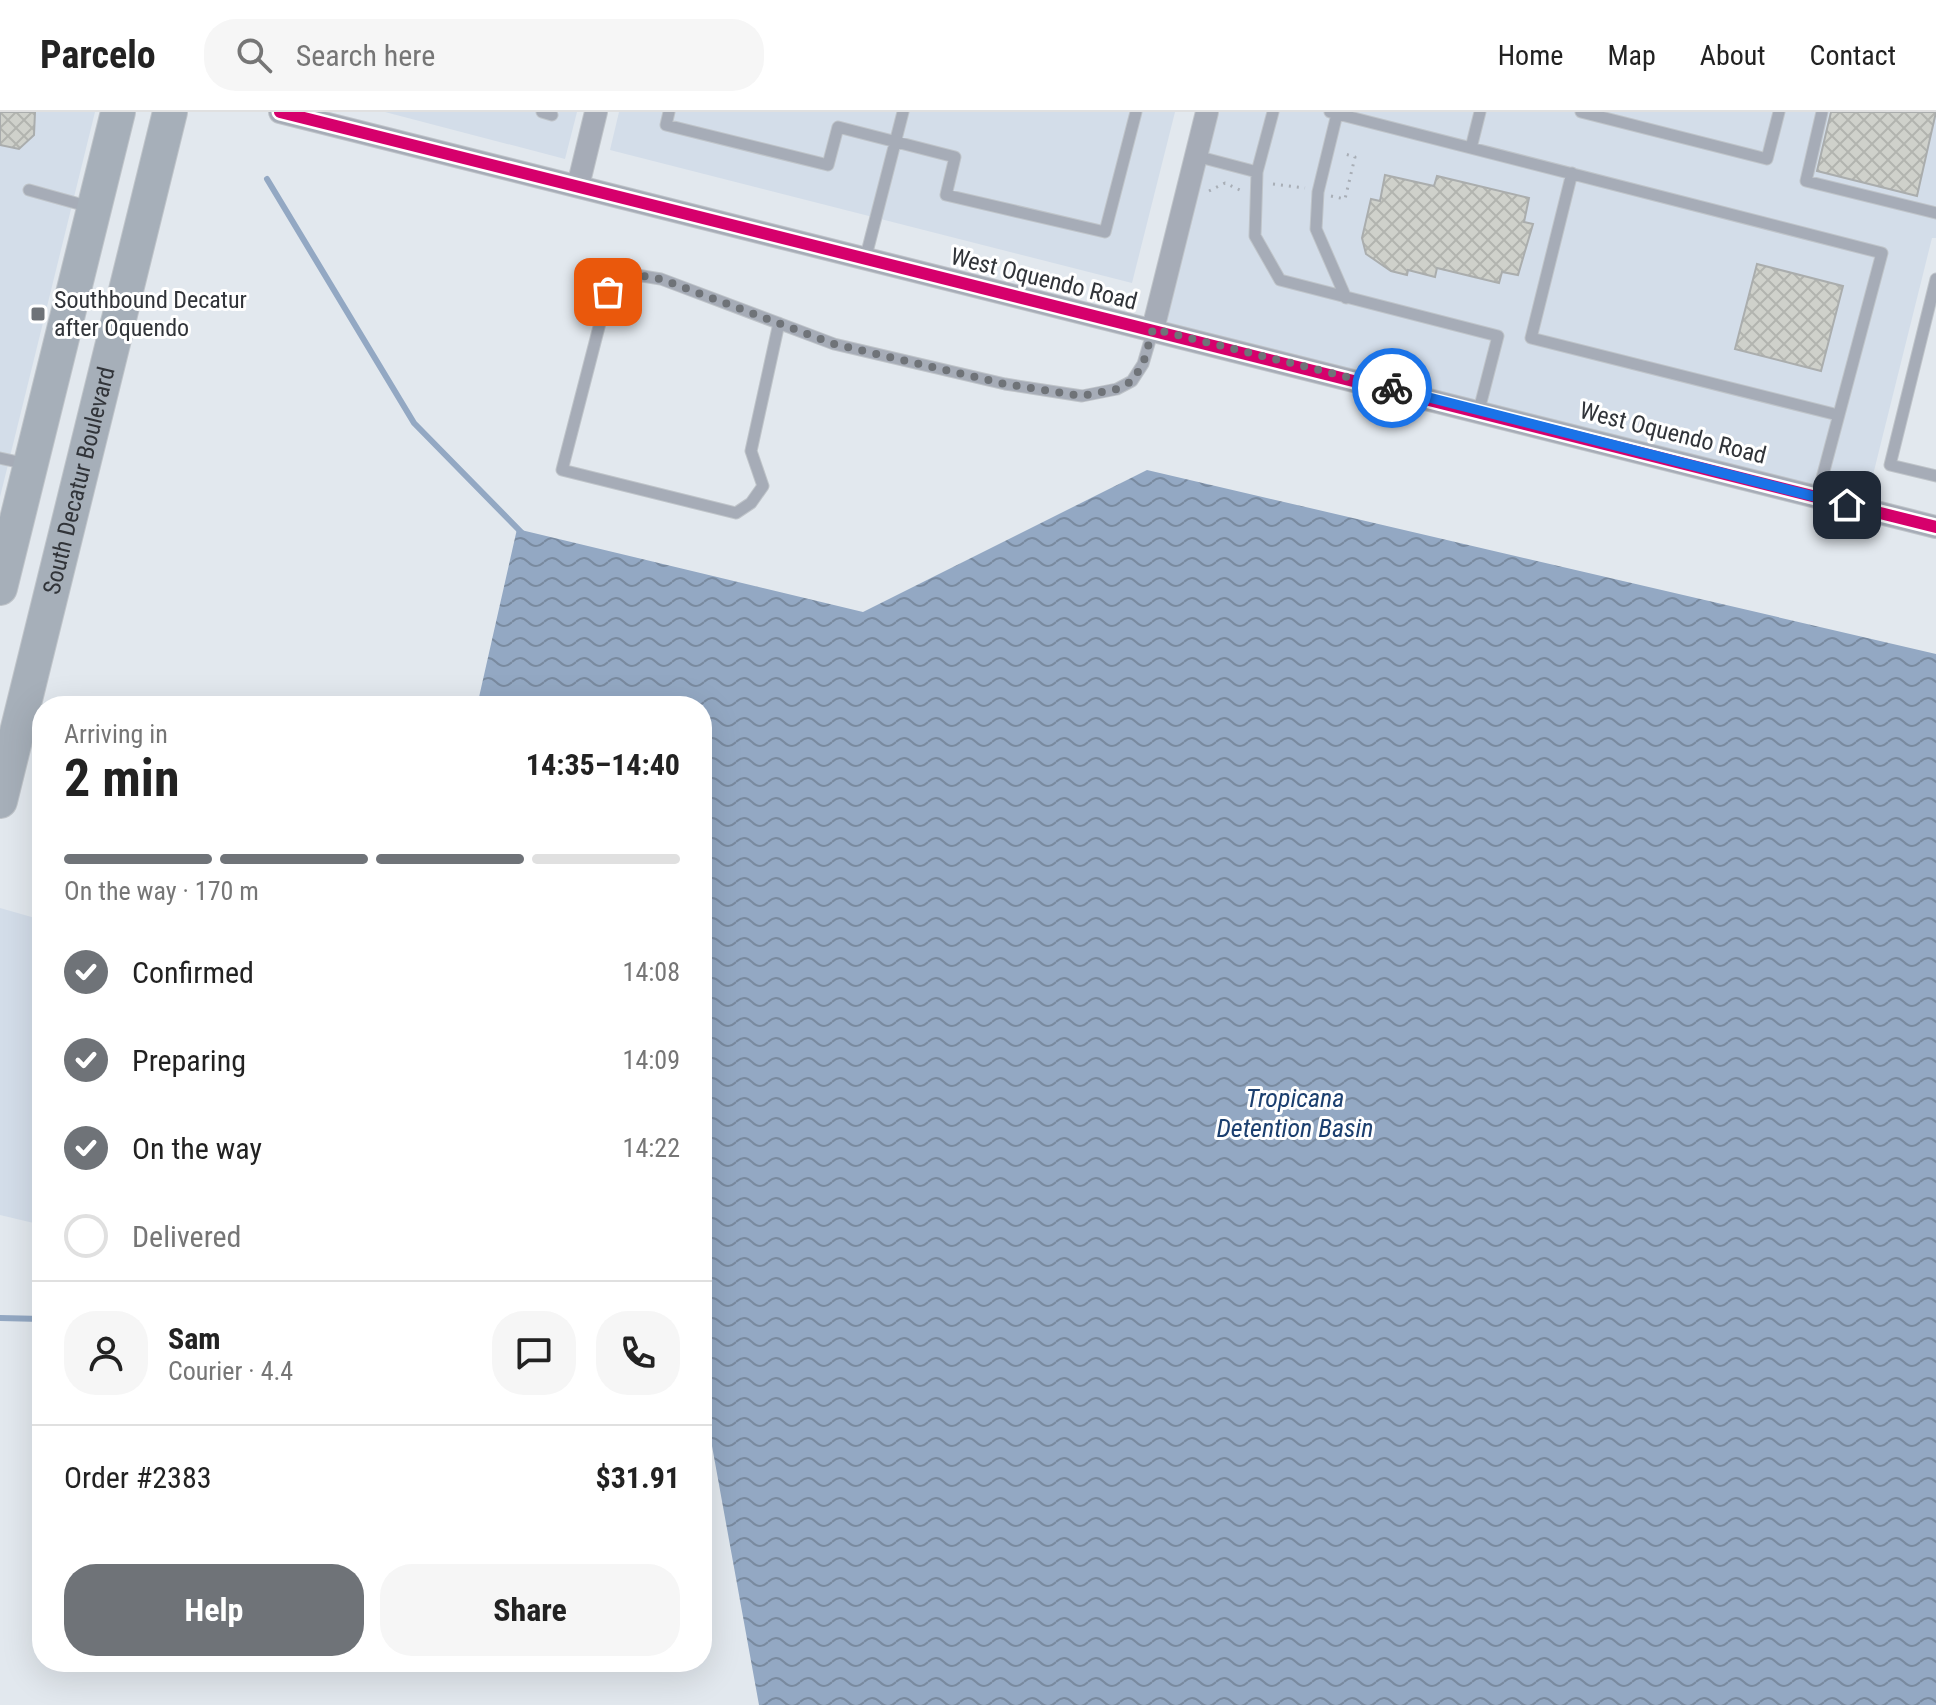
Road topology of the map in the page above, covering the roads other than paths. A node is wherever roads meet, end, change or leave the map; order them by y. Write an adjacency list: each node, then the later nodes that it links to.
1 (118, 112): 22 (main road)
2 (170, 112): 36 (main road, South Decatur Boulevard)
3 (280, 112): 20 (street, West Oquendo Road)
4 (596, 112): 20 (street)
5 (669, 112): 15 (lane)
6 (903, 112): 15 (lane)
7 (1136, 112): 15 (lane)
8 (1207, 112): 17 (street)
9 (1273, 112): 18 (lane)
10 (1480, 112): 16 (lane)
11 (1581, 112): 12 (lane)
12 (1779, 112)
13 (1822, 112): 23 (lane)
14 (1334, 113): 16 (lane); 26 (lane)
15 (895, 141): 24 (lane)
16 (1471, 148): 19 (lane)
17 (1196, 156): 18 (lane); 28 (street)
18 (1257, 172): 26 (lane)
19 (1572, 173): 30 (lane); 30 (lane)
20 (578, 186): 24 (street, West Oquendo Road)
21 (29, 190): 22 (lane)
22 (95, 208): 31 (main road)
23 (1936, 213)
24 (866, 256): 28 (street, West Oquendo Road)
25 (1936, 279): 32 (lane)
26 (1346, 298): 29 (lane)
27 (779, 323): 27 (lane); 28 (lane)
28 (1153, 329): 29 (street, West Oquendo Road)
29 (1479, 410): 33 (street, West Oquendo Road)
30 (1838, 415): 33 (lane)
31 (16, 462): 35 (main road)
32 (1936, 476)
33 (1817, 497): 34 (street, West Oquendo Road)
34 (1936, 527)
35 (0, 588)
36 (0, 801)

